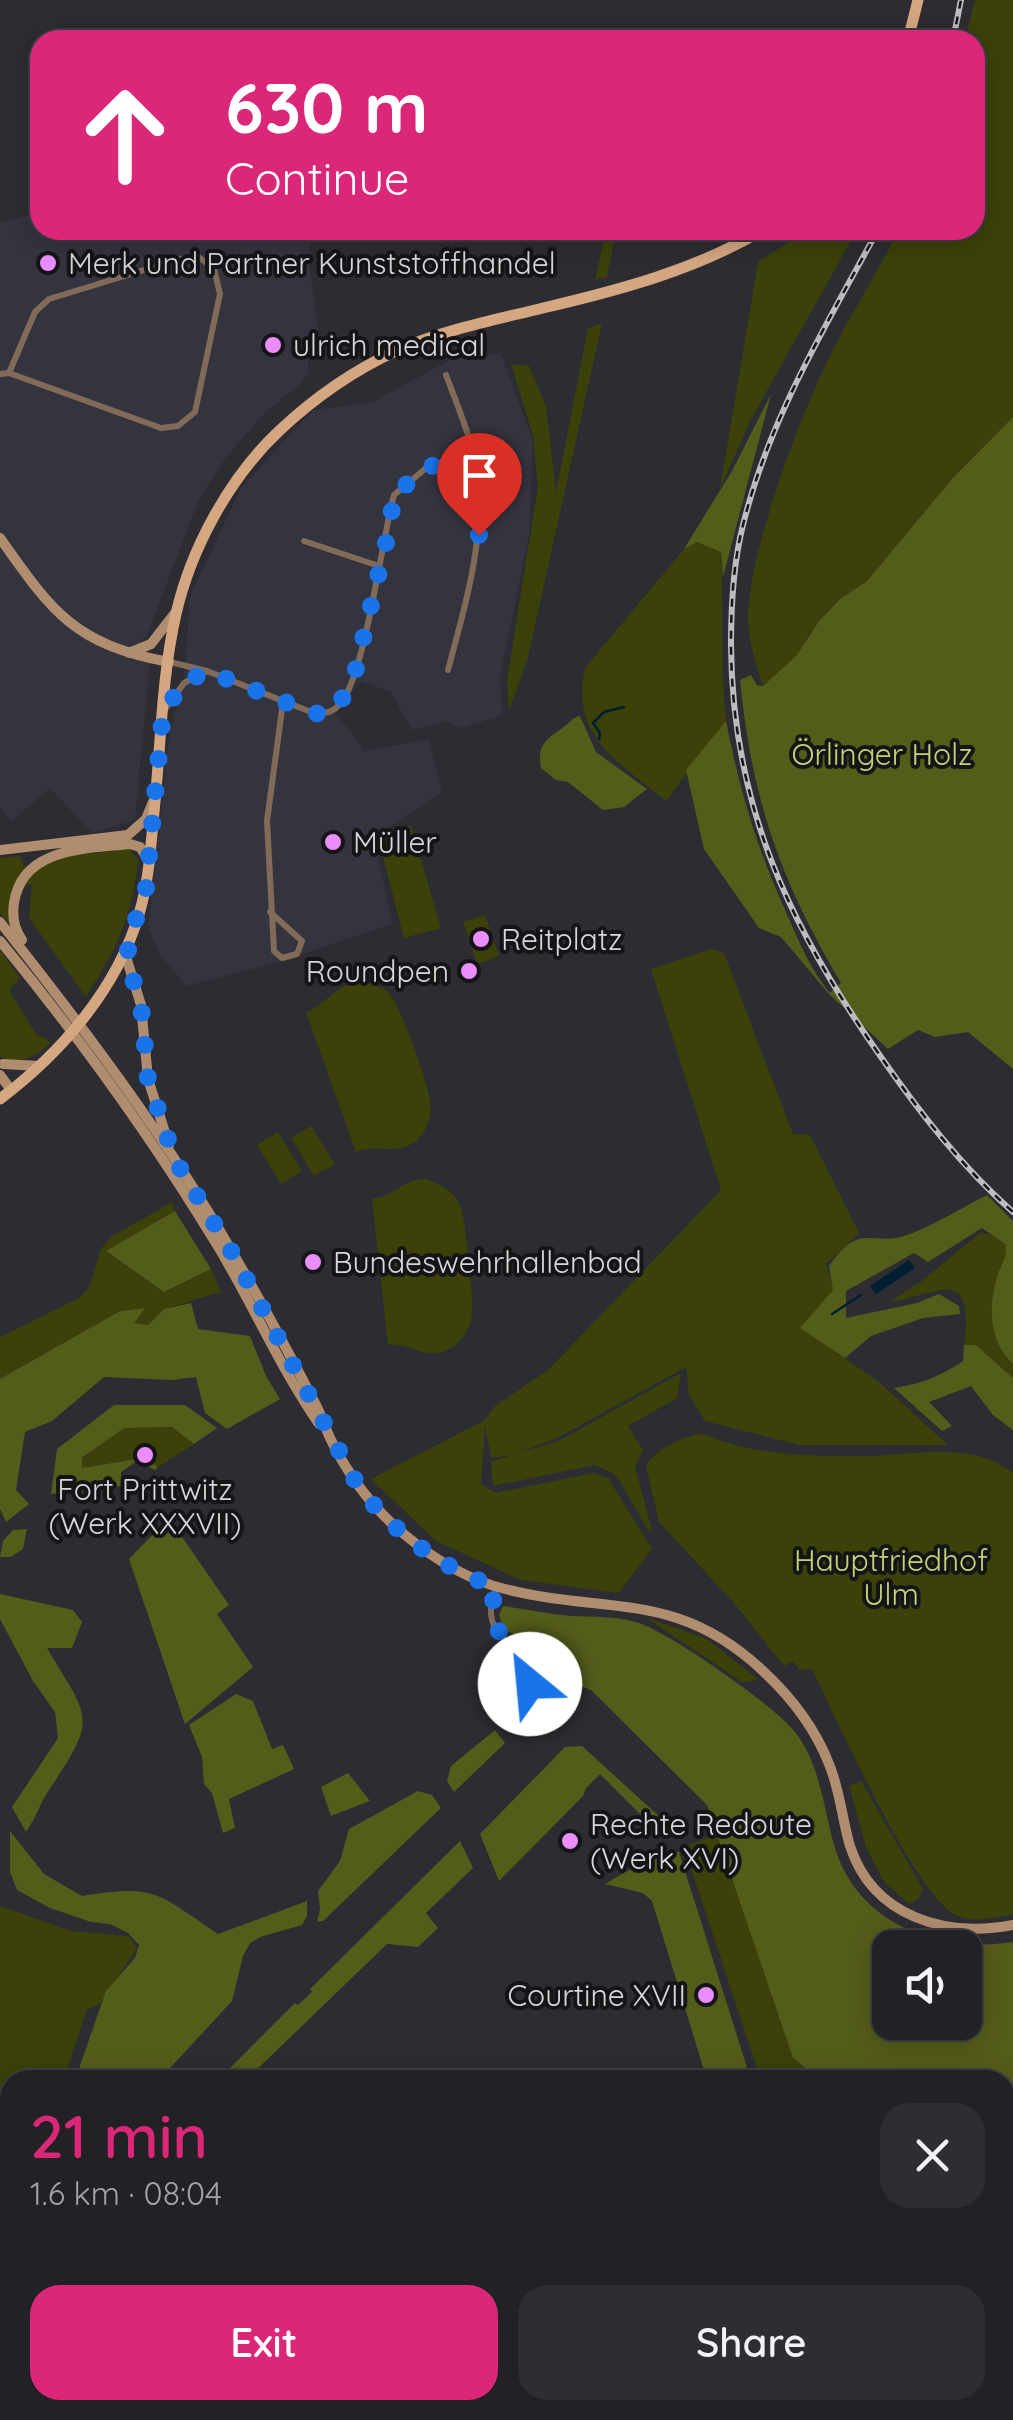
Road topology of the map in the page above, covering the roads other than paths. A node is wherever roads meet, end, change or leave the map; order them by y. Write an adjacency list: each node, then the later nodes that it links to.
1 (918, 0): 2 (main road)
2 (910, 30)
3 (744, 240): 10 (main road)
4 (4, 374): 4 (street)
5 (446, 375): 6 (street)
6 (472, 449): 9 (street); 13 (street)
7 (0, 538): 11 (main road)
8 (304, 541): 9 (street)
9 (379, 566): 15 (street)
10 (176, 612): 11 (main road); 12 (main road)
11 (130, 654): 12 (main road)
12 (169, 662): 14 (street); 16 (main road)
13 (448, 670)
14 (207, 671): 15 (street); 16 (street)
15 (282, 702): 22 (street)
16 (163, 712): 17 (main road)
17 (155, 797): 18 (main road); 19 (main road)
18 (128, 835): 19 (main road); 20 (main road)
19 (152, 836): 21 (main road)
20 (0, 850)
21 (149, 861): 25 (main road); 26 (main road)
22 (270, 912): 22 (street)
23 (0, 922): 26 (main road)
24 (0, 941): 26 (main road)
25 (129, 941): 28 (main road); 32 (main road)
26 (58, 1004): 27 (main road)
27 (98, 1056): 32 (main road); 33 (main road)
28 (39, 1066): 29 (main road); 30 (main road)
29 (1, 1067): 30 (main road)
30 (15, 1087): 31 (main road)
31 (0, 1099)
32 (175, 1160): 33 (main road)
33 (329, 1437): 34 (main road)
34 (496, 1587): 35 (street); 36 (main road)
35 (521, 1696)
36 (1013, 1924)

